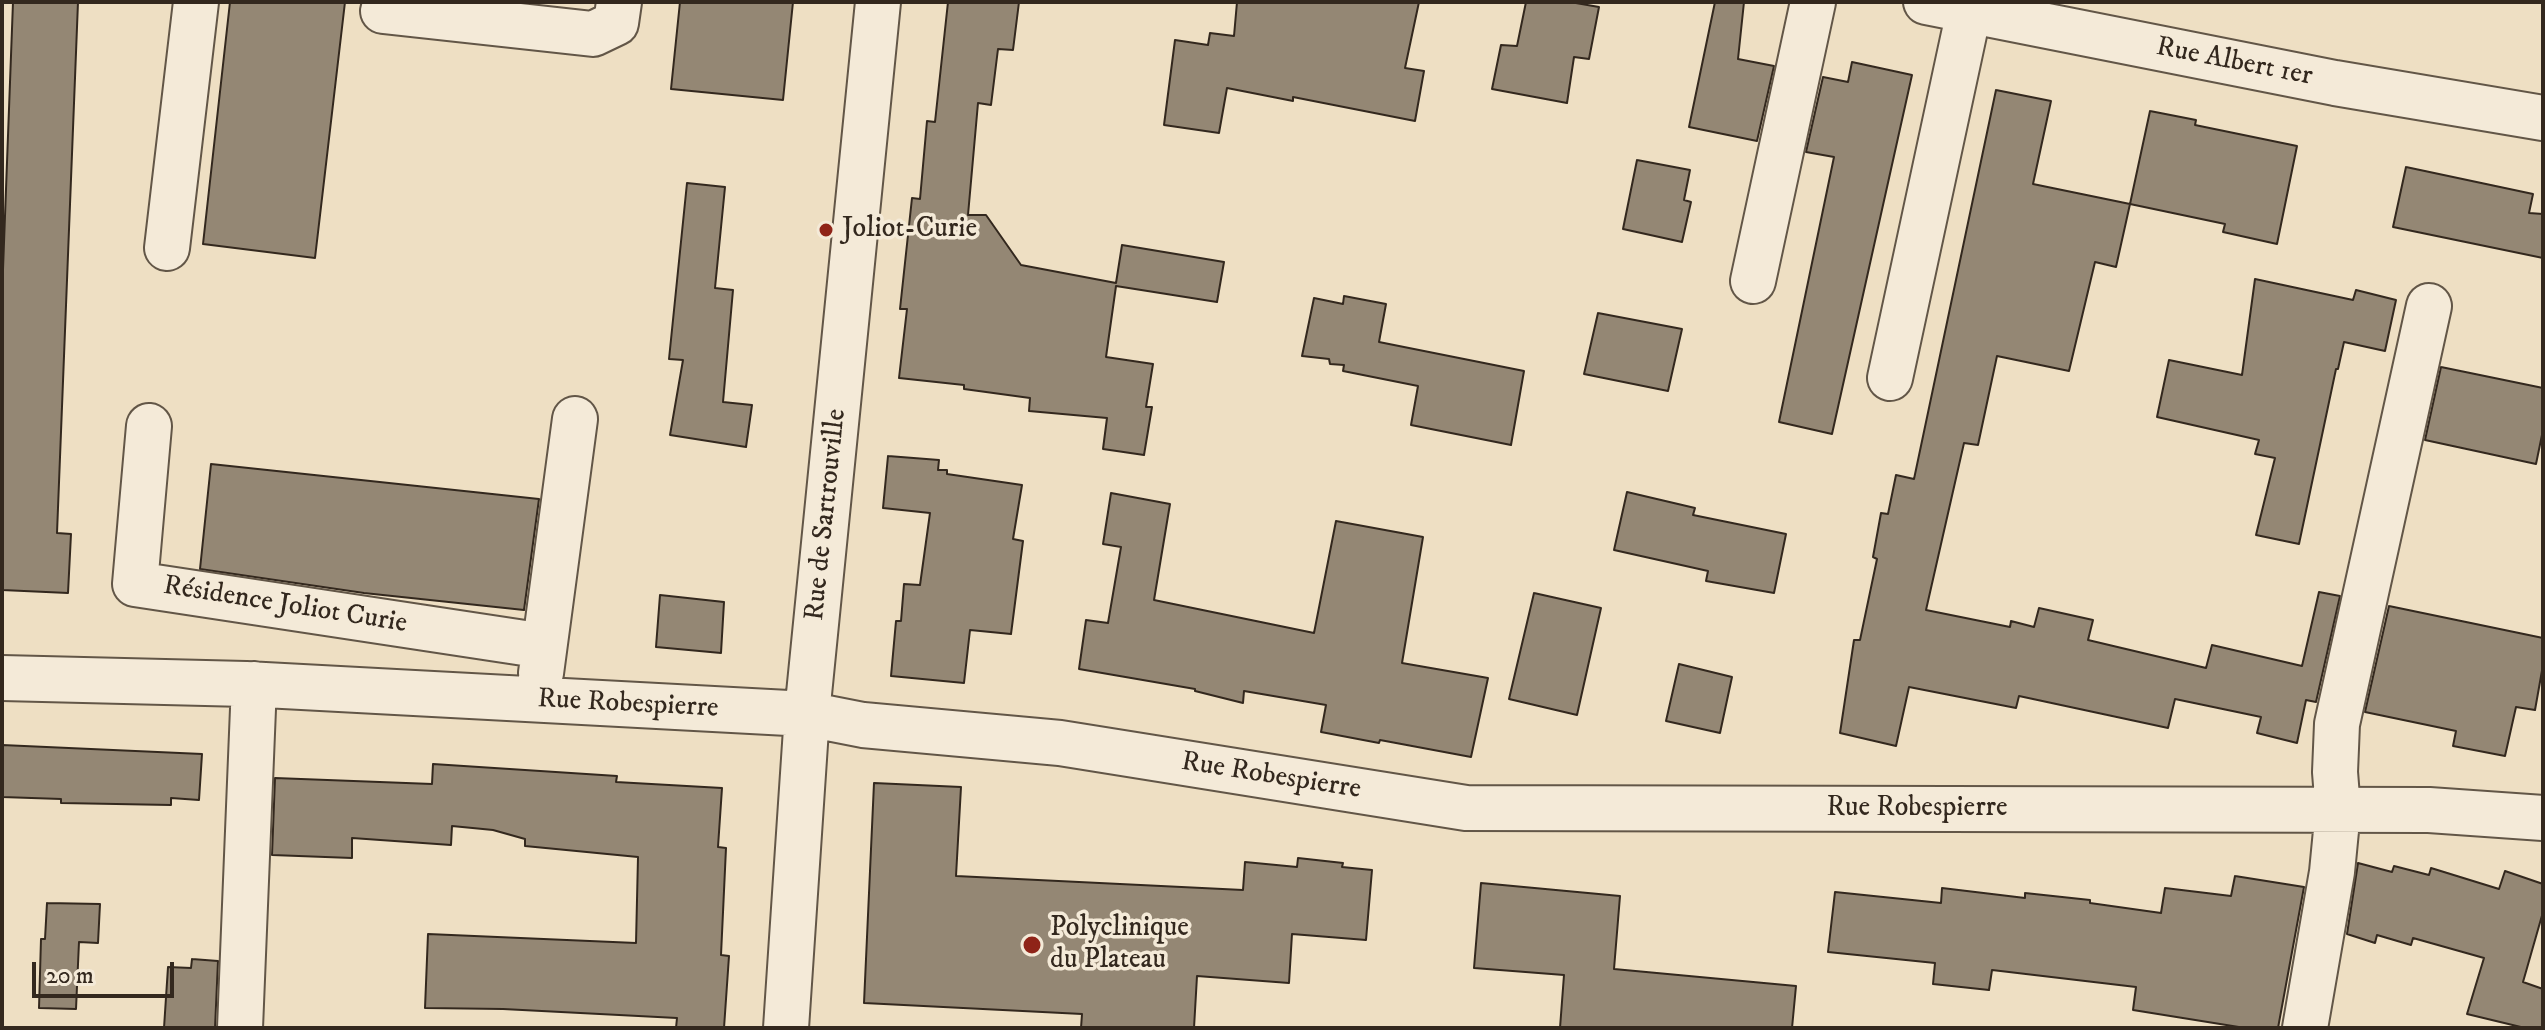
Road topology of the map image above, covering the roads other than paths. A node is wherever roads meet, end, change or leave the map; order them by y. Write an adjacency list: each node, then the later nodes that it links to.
1 (196, 2): 9 (street)
2 (619, 2): 6 (street)
3 (878, 2): 19 (street, Rue de Sartrouville)
4 (1813, 2): 10 (street)
5 (1926, 2): 7 (street, Rue Albert 1er)
6 (383, 11)
7 (1969, 11): 8 (street, Rue Albert 1er); 12 (street)
8 (2543, 118)
9 (167, 248)
10 (1753, 281)
11 (2429, 306): 20 (street)
12 (1890, 378)
13 (575, 419): 15 (street)
14 (149, 426): 15 (street, Résidence Joliot Curie)
15 (544, 646): 18 (street)
16 (2, 678): 17 (street, Rue Robespierre)
17 (254, 684): 18 (street, Rue Robespierre); 22 (street)
18 (537, 699): 19 (street, Rue Robespierre)
19 (807, 714): 20 (street, Rue Robespierre); 23 (street, Rue de Sartrouville)
20 (2338, 810): 21 (street, Rue Robespierre); 24 (street)
21 (2543, 818)
22 (240, 1028)
23 (786, 1028)
24 (2305, 1028)

